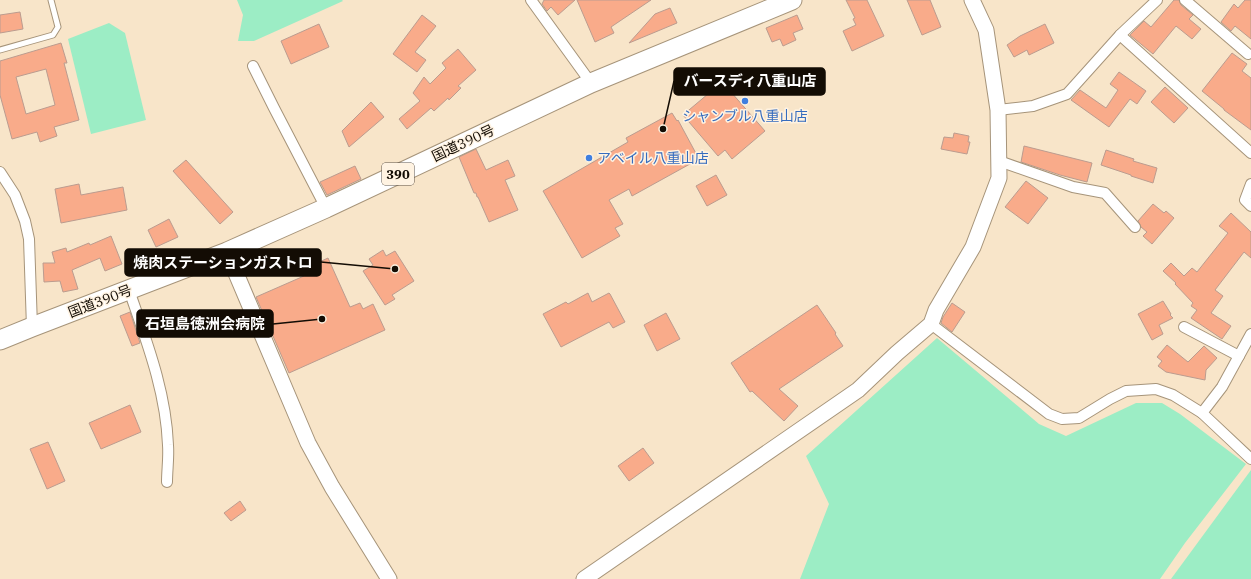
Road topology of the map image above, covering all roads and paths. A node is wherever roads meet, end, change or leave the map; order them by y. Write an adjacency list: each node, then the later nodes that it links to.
1 (51, 0): 8 (lane)
2 (531, 0): 11 (street)
3 (792, 0): 11 (highway, 国道390号 / 390)
4 (972, 0): 12 (street)
5 (1158, 0): 7 (street)
6 (1184, 0): 9 (street)
7 (1120, 35): 12 (street); 13 (street)
8 (0, 50)
9 (1248, 54)
10 (253, 66): 18 (street)
11 (591, 83): 18 (highway, 国道390号 / 390)
12 (998, 110): 14 (street)
13 (1251, 153)
14 (999, 161): 19 (street); 22 (street)
15 (0, 172): 23 (street)
16 (1251, 184): 17 (street)
17 (1251, 206)
18 (326, 208): 20 (highway, 国道390号 / 390)
19 (1135, 227)
20 (227, 252): 21 (highway, 国道390号 / 390); 31 (street)
21 (129, 290): 23 (highway, 国道390号 / 390); 30 (street)
22 (932, 324): 28 (street); 32 (street)
23 (32, 327): 26 (highway, 国道390号 / 390)
24 (1184, 327): 27 (street)
25 (1251, 334): 27 (street)
26 (0, 340)
27 (1239, 356): 28 (street)
28 (1202, 413): 29 (street)
29 (1251, 459)
30 (167, 482)
31 (389, 579)
32 (584, 579)

